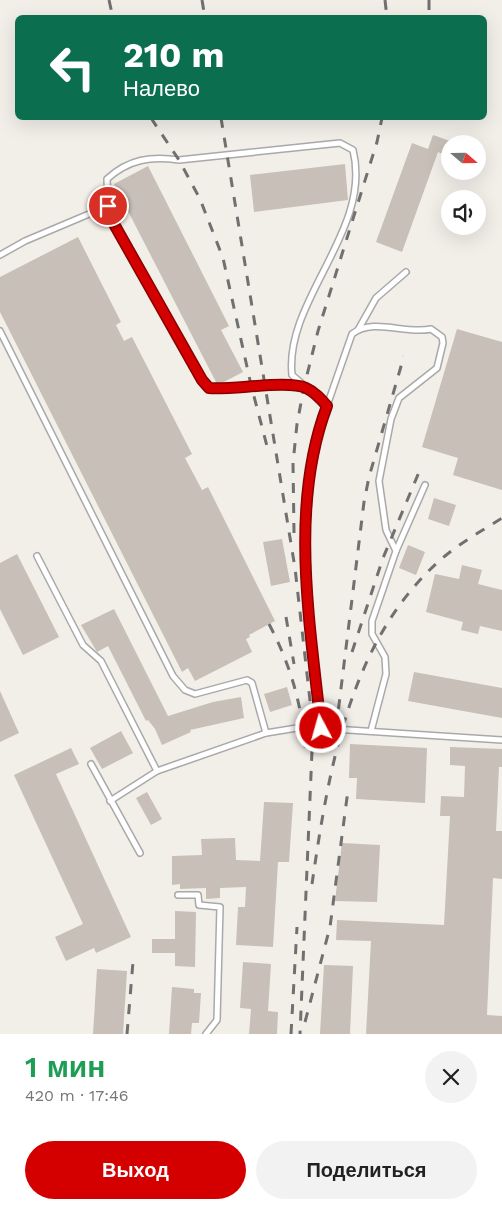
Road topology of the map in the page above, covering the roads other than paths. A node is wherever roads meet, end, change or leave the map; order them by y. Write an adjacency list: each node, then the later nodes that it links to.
1 (108, 206): 2 (lane); 6 (lane); 6 (lane)
2 (0, 255)
3 (406, 272): 4 (lane)
4 (358, 330): 7 (lane); 9 (lane)
5 (0, 331): 13 (lane)
6 (304, 387): 7 (lane)
7 (327, 406): 11 (lane)
8 (425, 485): 9 (lane)
9 (396, 550): 12 (lane)
10 (37, 556): 16 (lane)
11 (321, 728): 12 (lane); 13 (lane)
12 (371, 731): 14 (lane)
13 (266, 733): 16 (lane)
14 (502, 740)
15 (90, 764): 17 (lane)
16 (157, 771): 17 (lane)
17 (110, 801): 18 (lane)
18 (140, 853)
19 (178, 895): 20 (lane)
20 (206, 1034)

